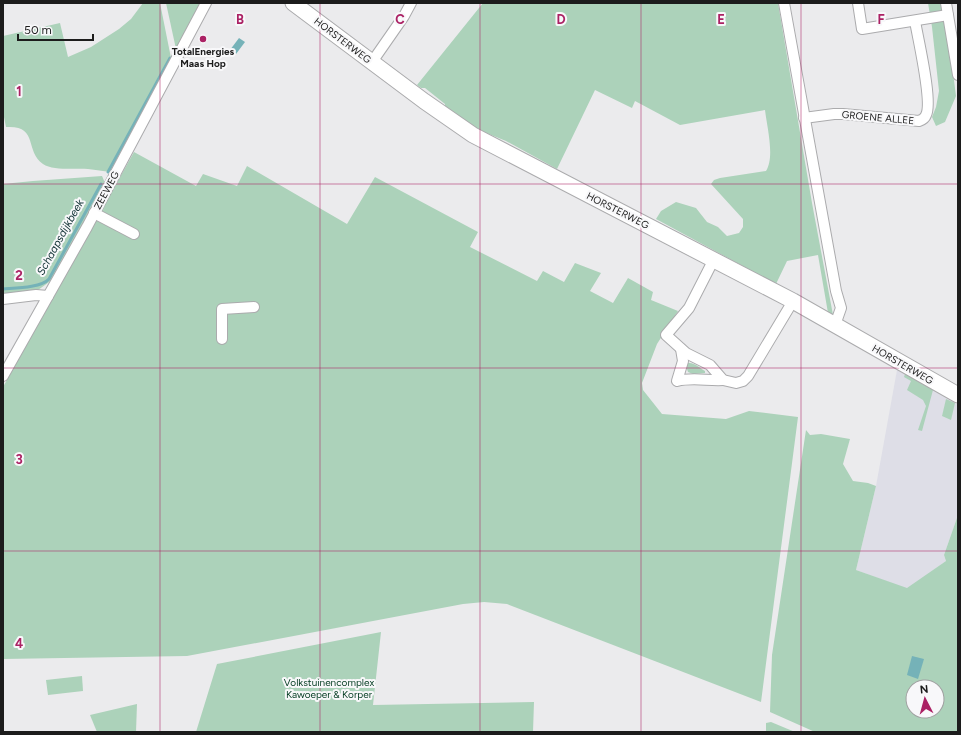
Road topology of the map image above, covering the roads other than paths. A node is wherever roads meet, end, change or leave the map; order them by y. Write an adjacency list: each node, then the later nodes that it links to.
1 (206, 3): 12 (street, ZEEWEG)
2 (293, 3): 9 (main road, HORSTERWEG)
3 (411, 3): 9 (street)
4 (784, 3): 11 (street)
5 (858, 3): 8 (street)
6 (946, 3): 7 (street)
7 (948, 15): 8 (street); 10 (street)
8 (915, 21): 11 (street, GROENE ALLEE)
9 (372, 62): 14 (main road, HORSTERWEG)
10 (958, 75)
11 (804, 118): 19 (street)
12 (94, 212): 13 (street); 15 (street, ZEEWEG)
13 (134, 234)
14 (714, 259): 17 (main road, HORSTERWEG); 21 (street)
15 (48, 296): 16 (street); 22 (street, ZEEWEG)
16 (3, 299)
17 (792, 301): 19 (main road, HORSTERWEG); 23 (street)
18 (254, 307): 20 (street)
19 (835, 325): 24 (main road, HORSTERWEG)
20 (222, 339)
21 (681, 349): 23 (street); 23 (street)
22 (3, 376)
23 (723, 380)
24 (958, 395)

